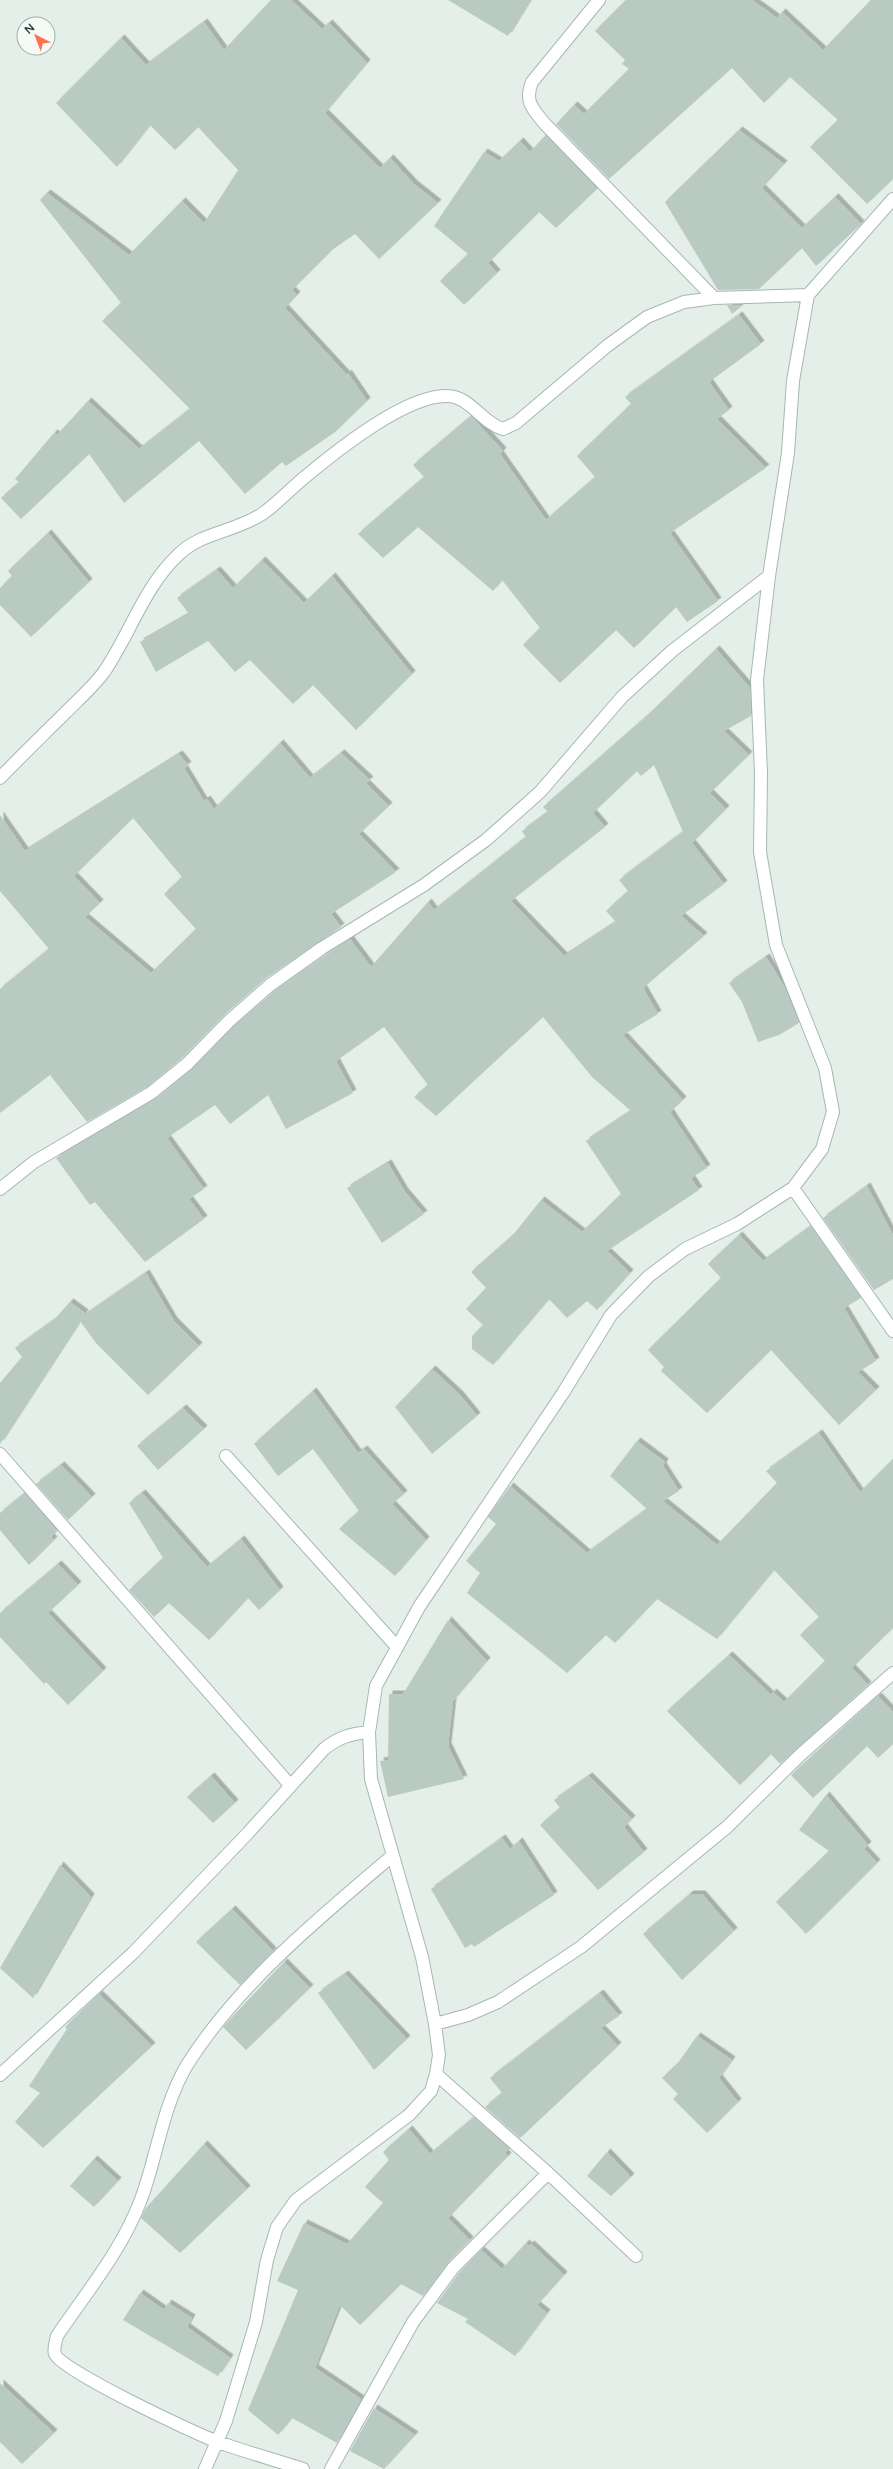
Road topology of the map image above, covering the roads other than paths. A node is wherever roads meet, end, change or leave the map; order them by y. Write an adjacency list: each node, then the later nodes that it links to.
1 (599, 0): 4 (street)
2 (893, 199): 3 (street)
3 (808, 295): 4 (street); 5 (street)
4 (714, 298): 6 (street)
5 (769, 576): 7 (street); 8 (street)
6 (0, 778)
7 (793, 1188): 9 (street); 12 (street)
8 (0, 1189)
9 (893, 1331)
10 (0, 1454): 15 (street)
11 (226, 1456): 12 (street)
12 (397, 1647): 14 (street)
13 (893, 1673): 17 (street)
14 (369, 1732): 15 (street); 16 (street)
15 (290, 1785): 19 (street)
16 (392, 1856): 17 (street); 22 (street)
17 (435, 2024): 18 (street)
18 (436, 2074): 20 (street); 22 (street)
19 (0, 2075)
20 (548, 2172): 21 (street); 25 (street)
21 (636, 2256)
22 (217, 2442): 23 (street); 24 (street)
23 (205, 2469)
24 (303, 2469)
25 (332, 2469)

